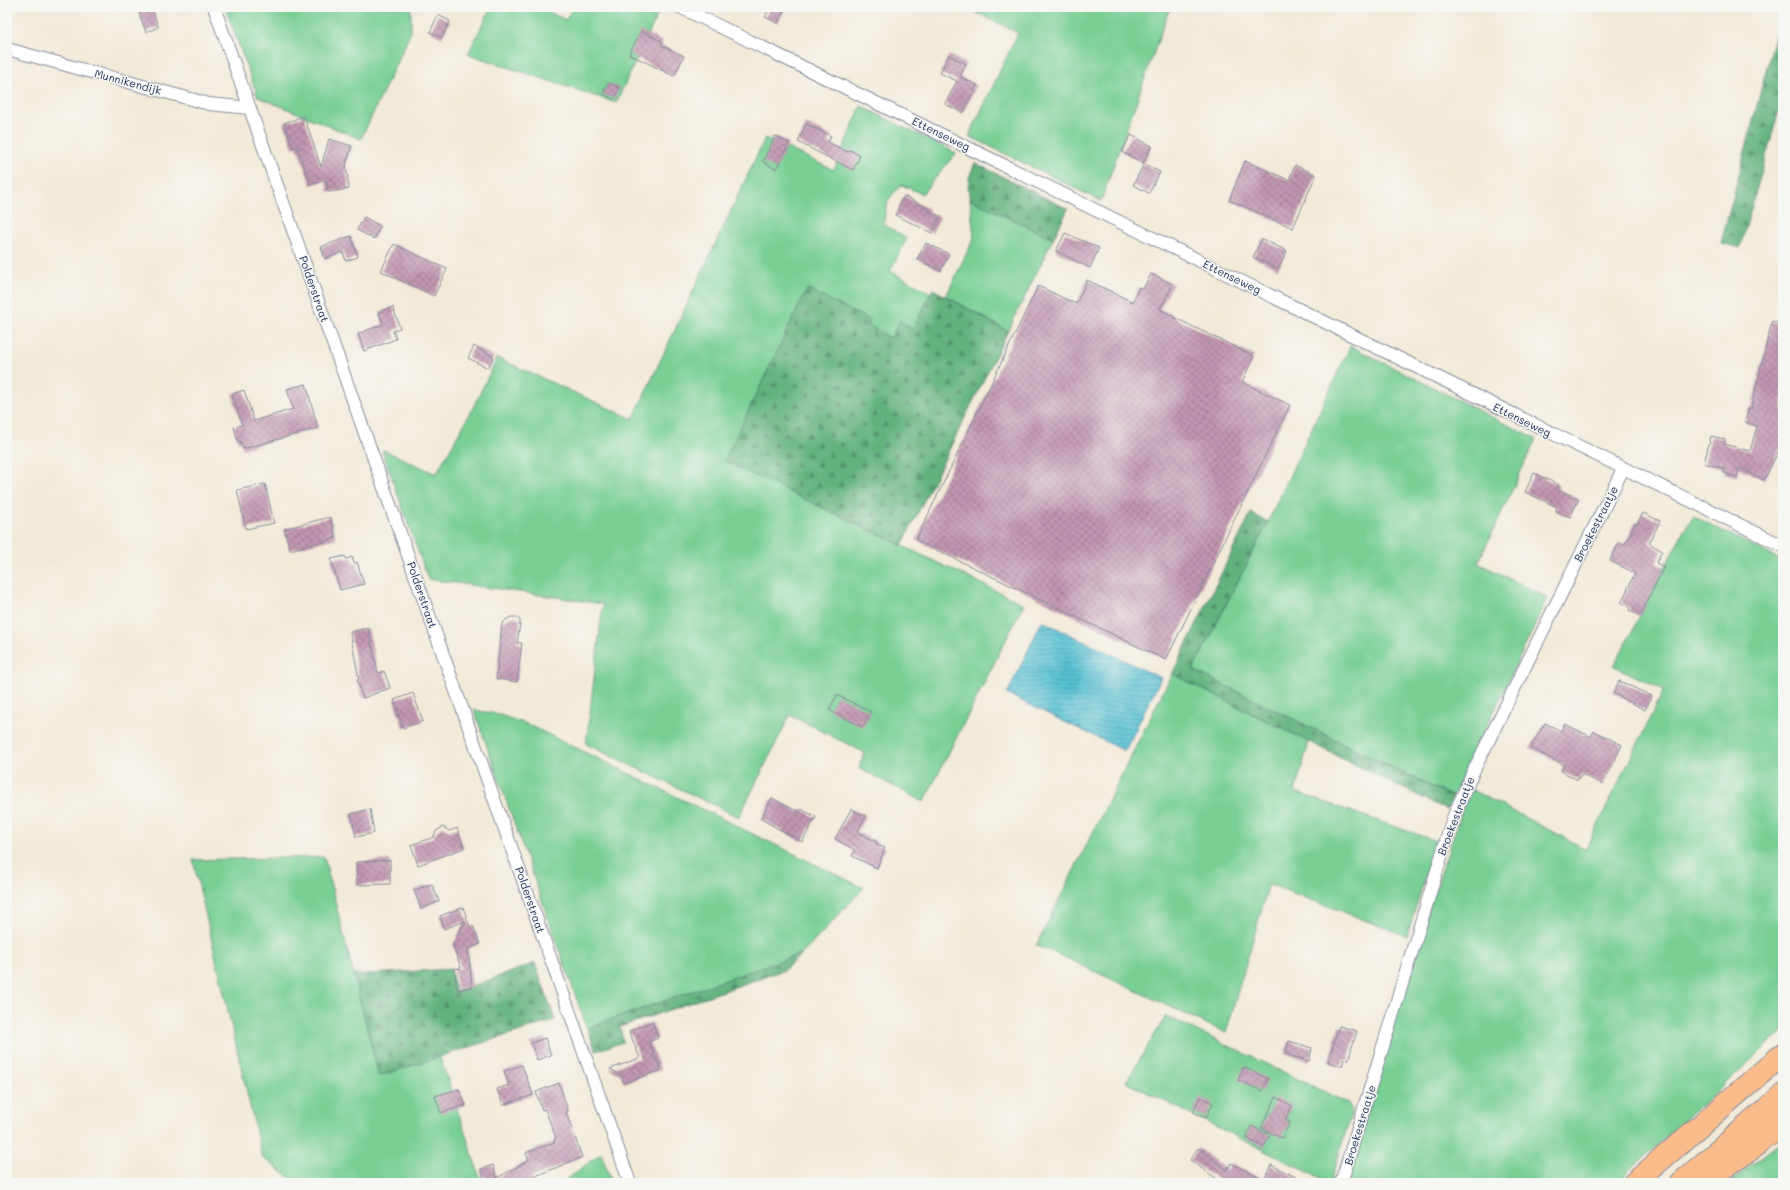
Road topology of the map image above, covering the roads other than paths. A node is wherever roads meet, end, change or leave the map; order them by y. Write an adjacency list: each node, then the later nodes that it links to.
1 (214, 7): 4 (street, Polderstraat)
2 (680, 7): 5 (street, Ettenseweg)
3 (7, 49): 4 (street, Munnikendijk)
4 (250, 108): 10 (street, Polderstraat)
5 (1623, 469): 6 (street, Ettenseweg); 11 (street, Broekestraatje)
6 (1783, 546)
7 (1783, 1054): 12 (highway)
8 (1783, 1095): 13 (highway)
9 (1783, 1124): 14 (highway)
10 (630, 1183)
11 (1342, 1183)
12 (1634, 1183)
13 (1681, 1183)
14 (1700, 1183)

